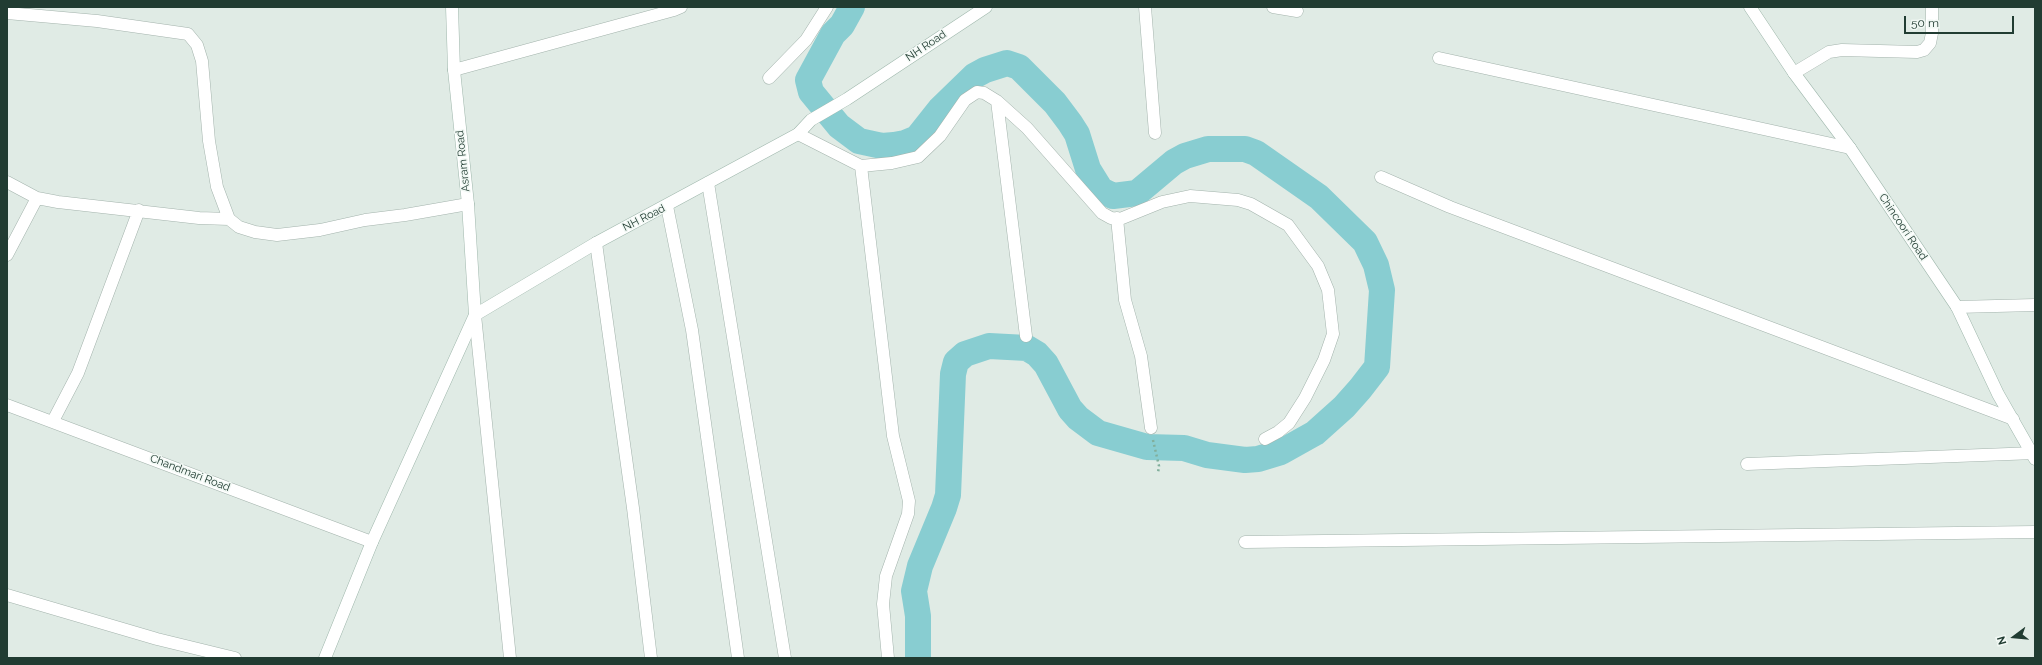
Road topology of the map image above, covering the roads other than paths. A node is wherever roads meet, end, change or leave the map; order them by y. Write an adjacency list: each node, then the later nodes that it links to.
1 (452, 7): 12 (street, Asram Road)
2 (681, 7): 12 (street)
3 (827, 7): 14 (street)
4 (986, 7): 17 (street, NH Road)
5 (1146, 7): 16 (street)
6 (1273, 7): 9 (street)
7 (1750, 7): 13 (street, Chincoori Road)
8 (1932, 7): 13 (street)
9 (1297, 11)
10 (7, 13): 28 (street)
11 (1439, 58): 18 (street)
12 (454, 70): 24 (street, Asram Road)
13 (1794, 73): 18 (street, Chincoori Road)
14 (769, 78)
15 (997, 101): 19 (street); 27 (street); 34 (street)
16 (1154, 133)
17 (798, 134): 19 (street); 22 (street, NH Road)
18 (1850, 148): 32 (street, Chincoori Road)
19 (861, 166): 52 (street)
20 (1381, 177): 36 (street)
21 (7, 182): 23 (street)
22 (708, 183): 25 (street, NH Road); 51 (street)
23 (37, 198): 26 (street); 30 (street)
24 (468, 204): 28 (street); 33 (street, Asram Road)
25 (667, 206): 29 (street, NH Road); 50 (street)
26 (139, 210): 28 (street); 37 (street)
27 (1117, 218): 38 (street); 39 (street)
28 (229, 219)
29 (596, 242): 33 (street, NH Road); 49 (street)
30 (7, 255)
31 (2035, 305): 32 (street)
32 (1957, 307): 36 (street, Chincoori Road)
33 (475, 315): 43 (street); 48 (street, Asram Road)
34 (1026, 336)
35 (7, 405): 37 (street, Chandmari Road)
36 (2013, 419): 40 (street, Chincoori Road)
37 (53, 421): 43 (street, Chandmari Road)
38 (1151, 428)
39 (1265, 439)
40 (2034, 455): 41 (street)
41 (1747, 464)
42 (2035, 532): 44 (street)
43 (372, 542): 47 (street)
44 (1245, 542)
45 (7, 595): 46 (street)
46 (235, 658)
47 (325, 658)
48 (510, 658)
49 (651, 658)
50 (738, 658)
51 (785, 658)
52 (888, 658)

